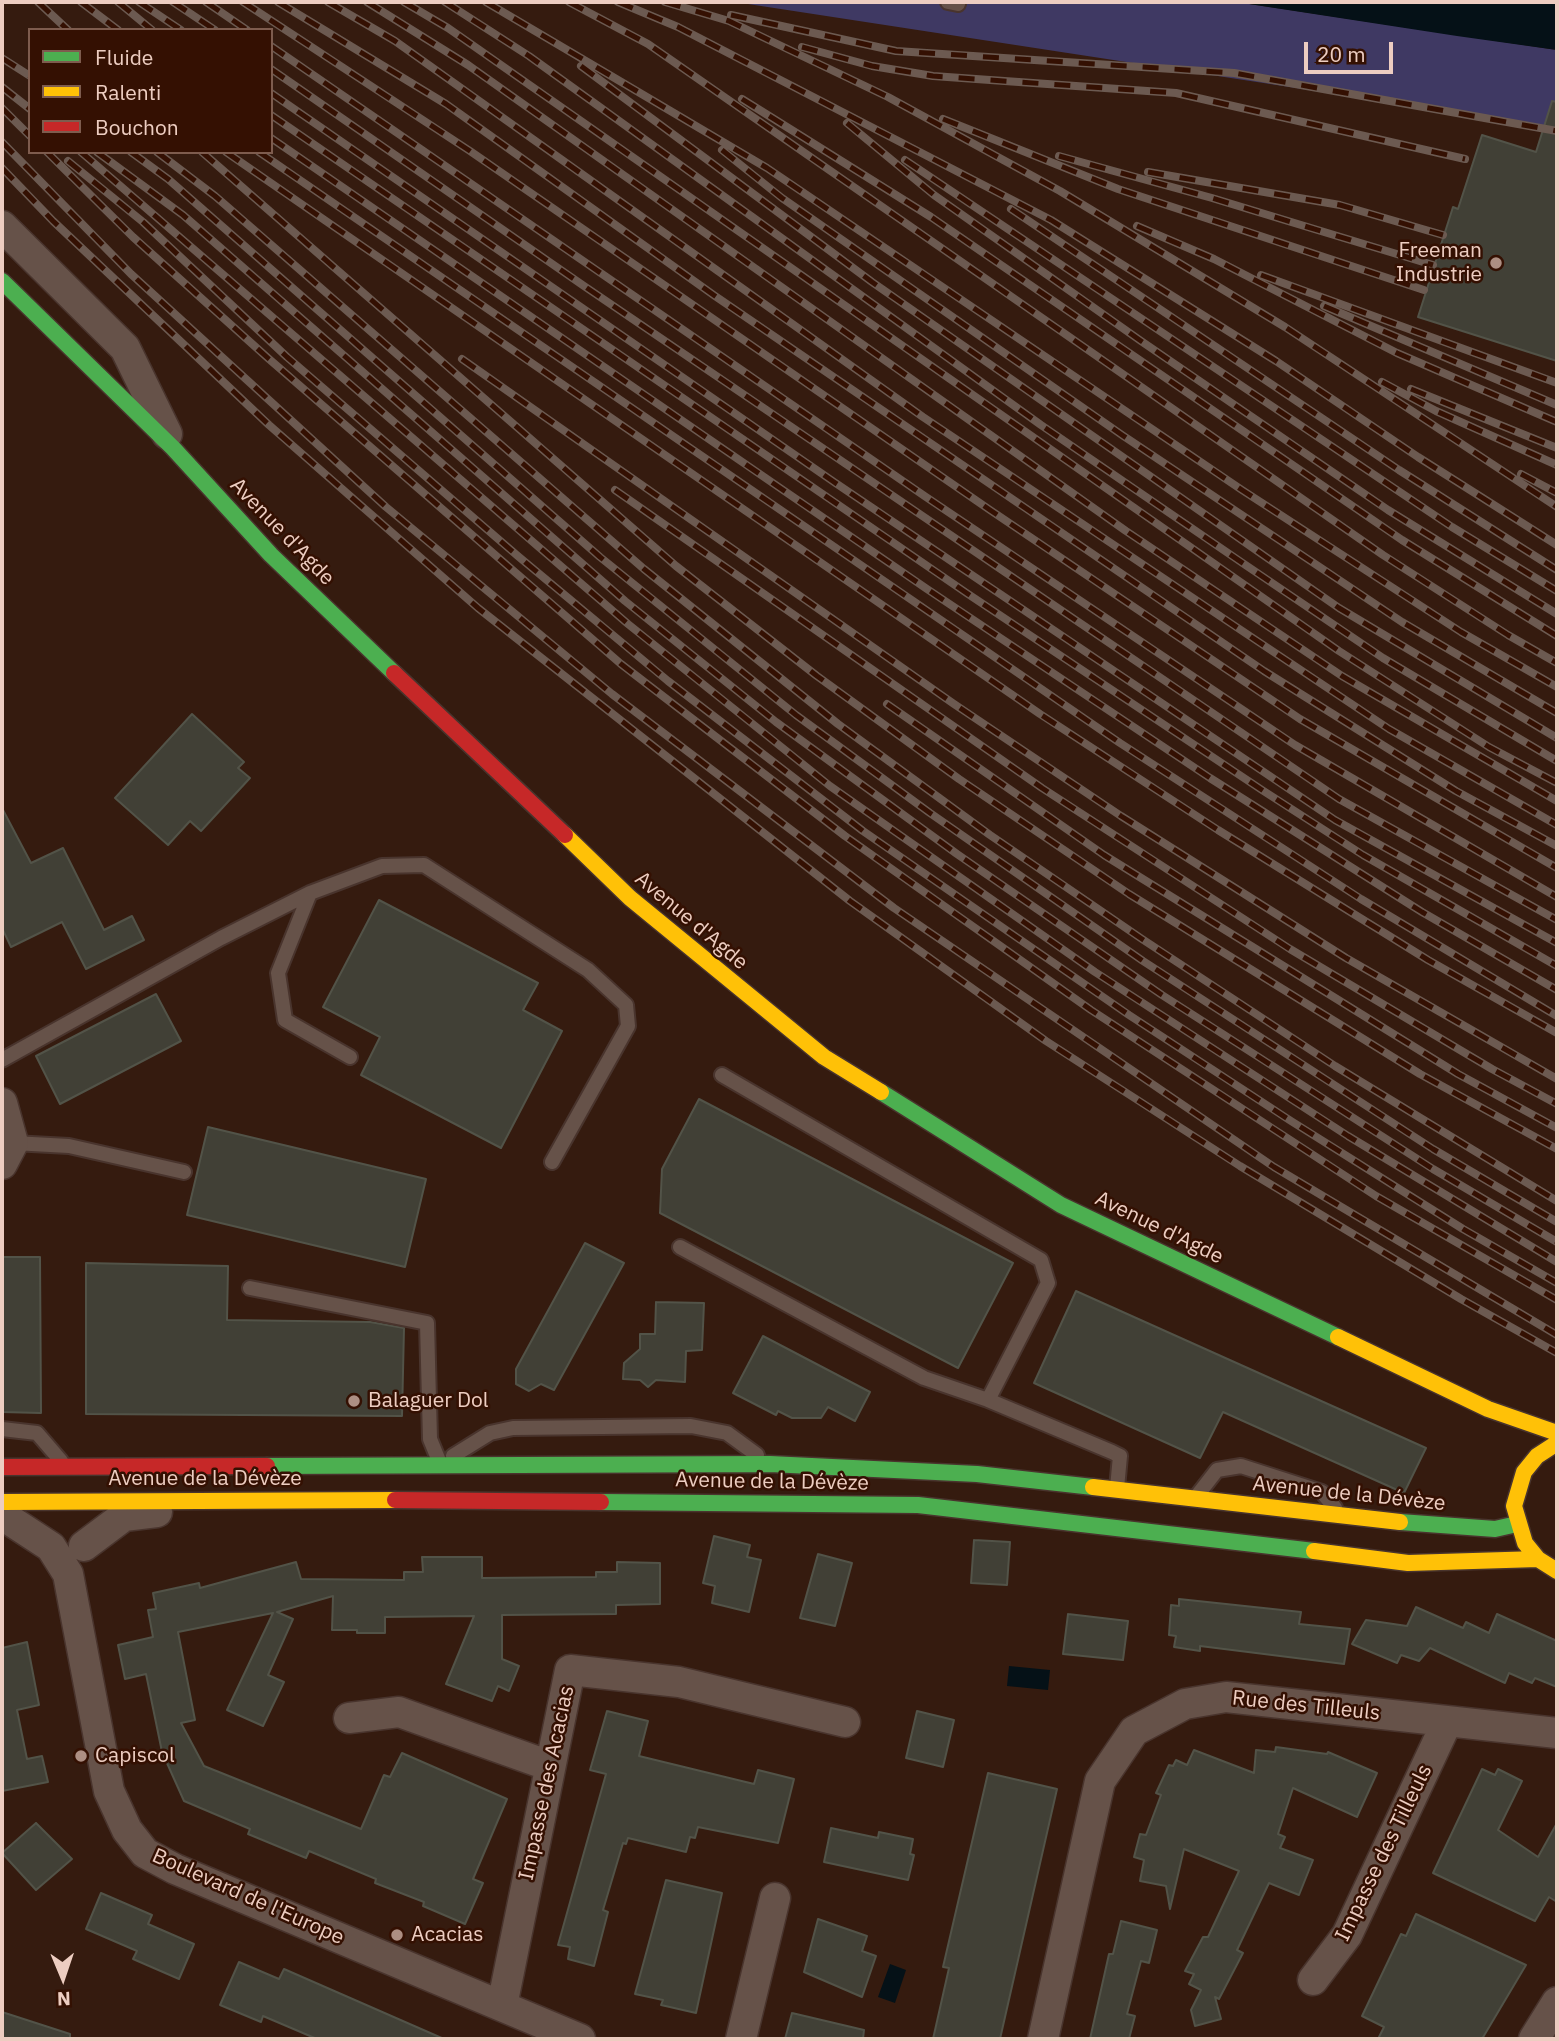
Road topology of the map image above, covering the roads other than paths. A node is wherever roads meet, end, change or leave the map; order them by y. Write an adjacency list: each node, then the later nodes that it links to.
1 (2, 226): 3 (street)
2 (2, 281): 3 (main road, Avenue d'Agde)
3 (173, 448): 15 (main road, Avenue d'Agde)
4 (310, 893): 5 (lane); 6 (lane); 10 (lane)
5 (350, 1057)
6 (2, 1060)
7 (722, 1075): 14 (lane)
8 (2, 1103): 9 (street)
9 (8, 1154): 11 (lane)
10 (552, 1162)
11 (184, 1172)
12 (680, 1247): 14 (lane)
13 (250, 1288): 21 (lane)
14 (988, 1400): 25 (lane)
15 (1488, 1409): 17 (main road); 18 (main road, Avenue d'Agde)
16 (2, 1429): 26 (lane)
17 (1502, 1433)
18 (1557, 1433)
19 (1557, 1443): 32 (main road)
20 (770, 1464): 21 (main road, Avenue de la Dévèze); 21 (lane); 25 (main road, Avenue de la Dévèze)
21 (440, 1465): 22 (main road, Avenue de la Dévèze)
22 (291, 1466): 26 (street)
23 (2, 1467): 26 (main road, Avenue de la Dévèze)
24 (2, 1486): 26 (street)
25 (1117, 1488): 27 (main road, Avenue de la Dévèze)
26 (62, 1489): 28 (main road, Avenue de la Dévèze); 29 (main road, Avenue de la Dévèze); 33 (street); 34 (street, Boulevard de l'Europe)
27 (1196, 1497): 30 (main road, Avenue de la Dévèze); 30 (lane)
28 (251, 1499): 33 (street); 35 (main road, Avenue de la Dévèze)
29 (2, 1502)
30 (1340, 1515): 32 (main road, Avenue de la Dévèze)
31 (2, 1516): 34 (street, Boulevard de l'Europe)
32 (1517, 1524): 35 (main road)
33 (84, 1546): 37 (street)
34 (51, 1547): 37 (street, Boulevard de l'Europe)
35 (1538, 1559): 36 (main road)
36 (1557, 1571)
37 (68, 1574): 46 (street, Boulevard de l'Europe)
38 (349, 1718): 42 (street)
39 (845, 1722): 42 (street, Impasse des Acacias)
40 (1447, 1722): 41 (street, Rue des Tilleuls); 44 (street, Impasse des Tilleuls); 49 (street, Rue des Tilleuls)
41 (1557, 1733)
42 (550, 1766): 46 (street, Impasse des Acacias)
43 (775, 1898): 48 (street)
44 (1313, 1980)
45 (1557, 2003): 50 (street)
46 (502, 2006): 47 (street, Boulevard de l'Europe)
47 (580, 2039)
48 (741, 2039)
49 (1043, 2039)
50 (1534, 2039)

